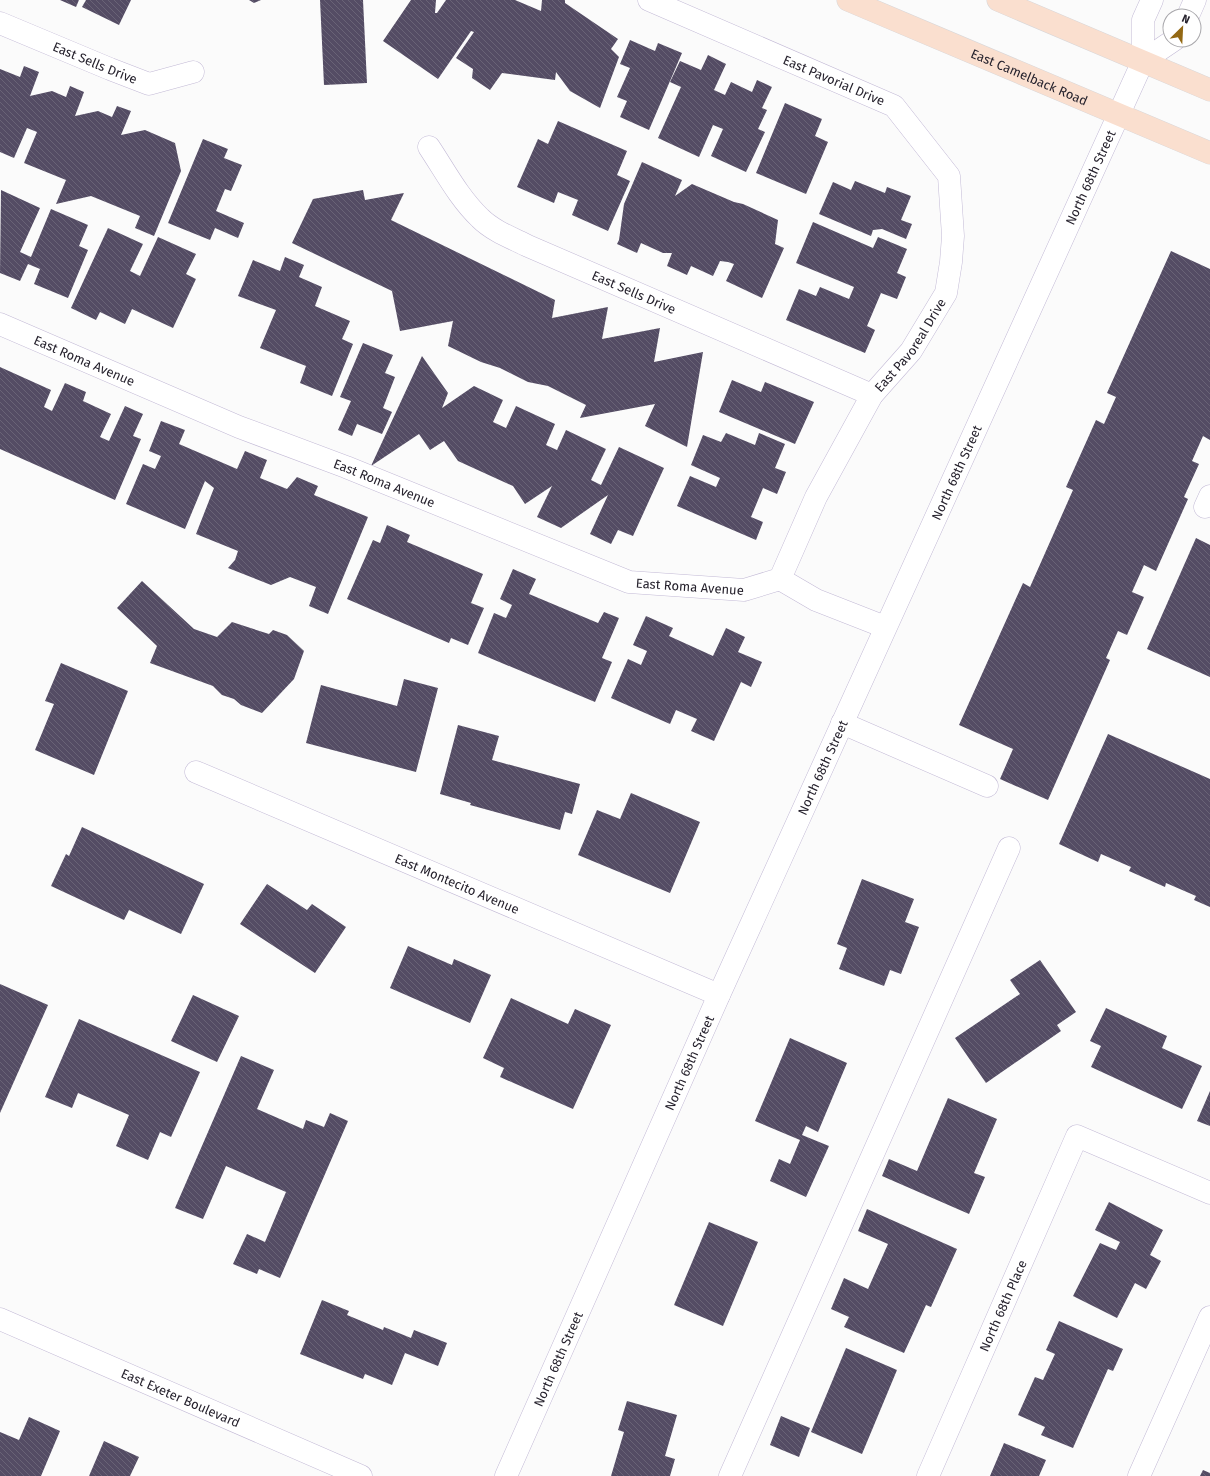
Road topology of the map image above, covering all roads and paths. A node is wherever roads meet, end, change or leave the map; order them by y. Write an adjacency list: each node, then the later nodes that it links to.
1 (649, 0): 13 (street, East Pavorial Drive)
2 (848, 0): 10 (main road, East Camelback Road)
3 (998, 0): 7 (main road)
4 (1152, 0): 7 (street, North 68th Street)
5 (0, 23): 8 (street, East Sells Drive)
6 (1162, 48): 7 (street)
7 (1143, 61): 9 (main road); 10 (street, North 68th Street)
8 (193, 72)
9 (1210, 90)
10 (1118, 115): 12 (main road, East Camelback Road); 17 (street, North 68th Street)
11 (429, 147): 15 (street, East Sells Drive)
12 (1210, 153)
13 (946, 293): 15 (street, East Pavoreal Drive)
14 (0, 324): 16 (street, East Roma Avenue)
15 (872, 395): 16 (street)
16 (780, 579): 17 (street)
17 (885, 627): 18 (street, North 68th Street)
18 (842, 723): 20 (street); 22 (street, North 68th Street)
19 (196, 772): 22 (street, East Montecito Avenue)
20 (987, 786)
21 (1009, 848): 28 (street)
22 (719, 995): 27 (street, North 68th Street)
23 (1210, 1193): 29 (street, North 68th Place)
24 (1210, 1317): 30 (street)
25 (0, 1319): 26 (street, East Exeter Boulevard)
26 (361, 1476)
27 (506, 1476)
28 (730, 1476)
29 (928, 1476)
30 (1139, 1476)

